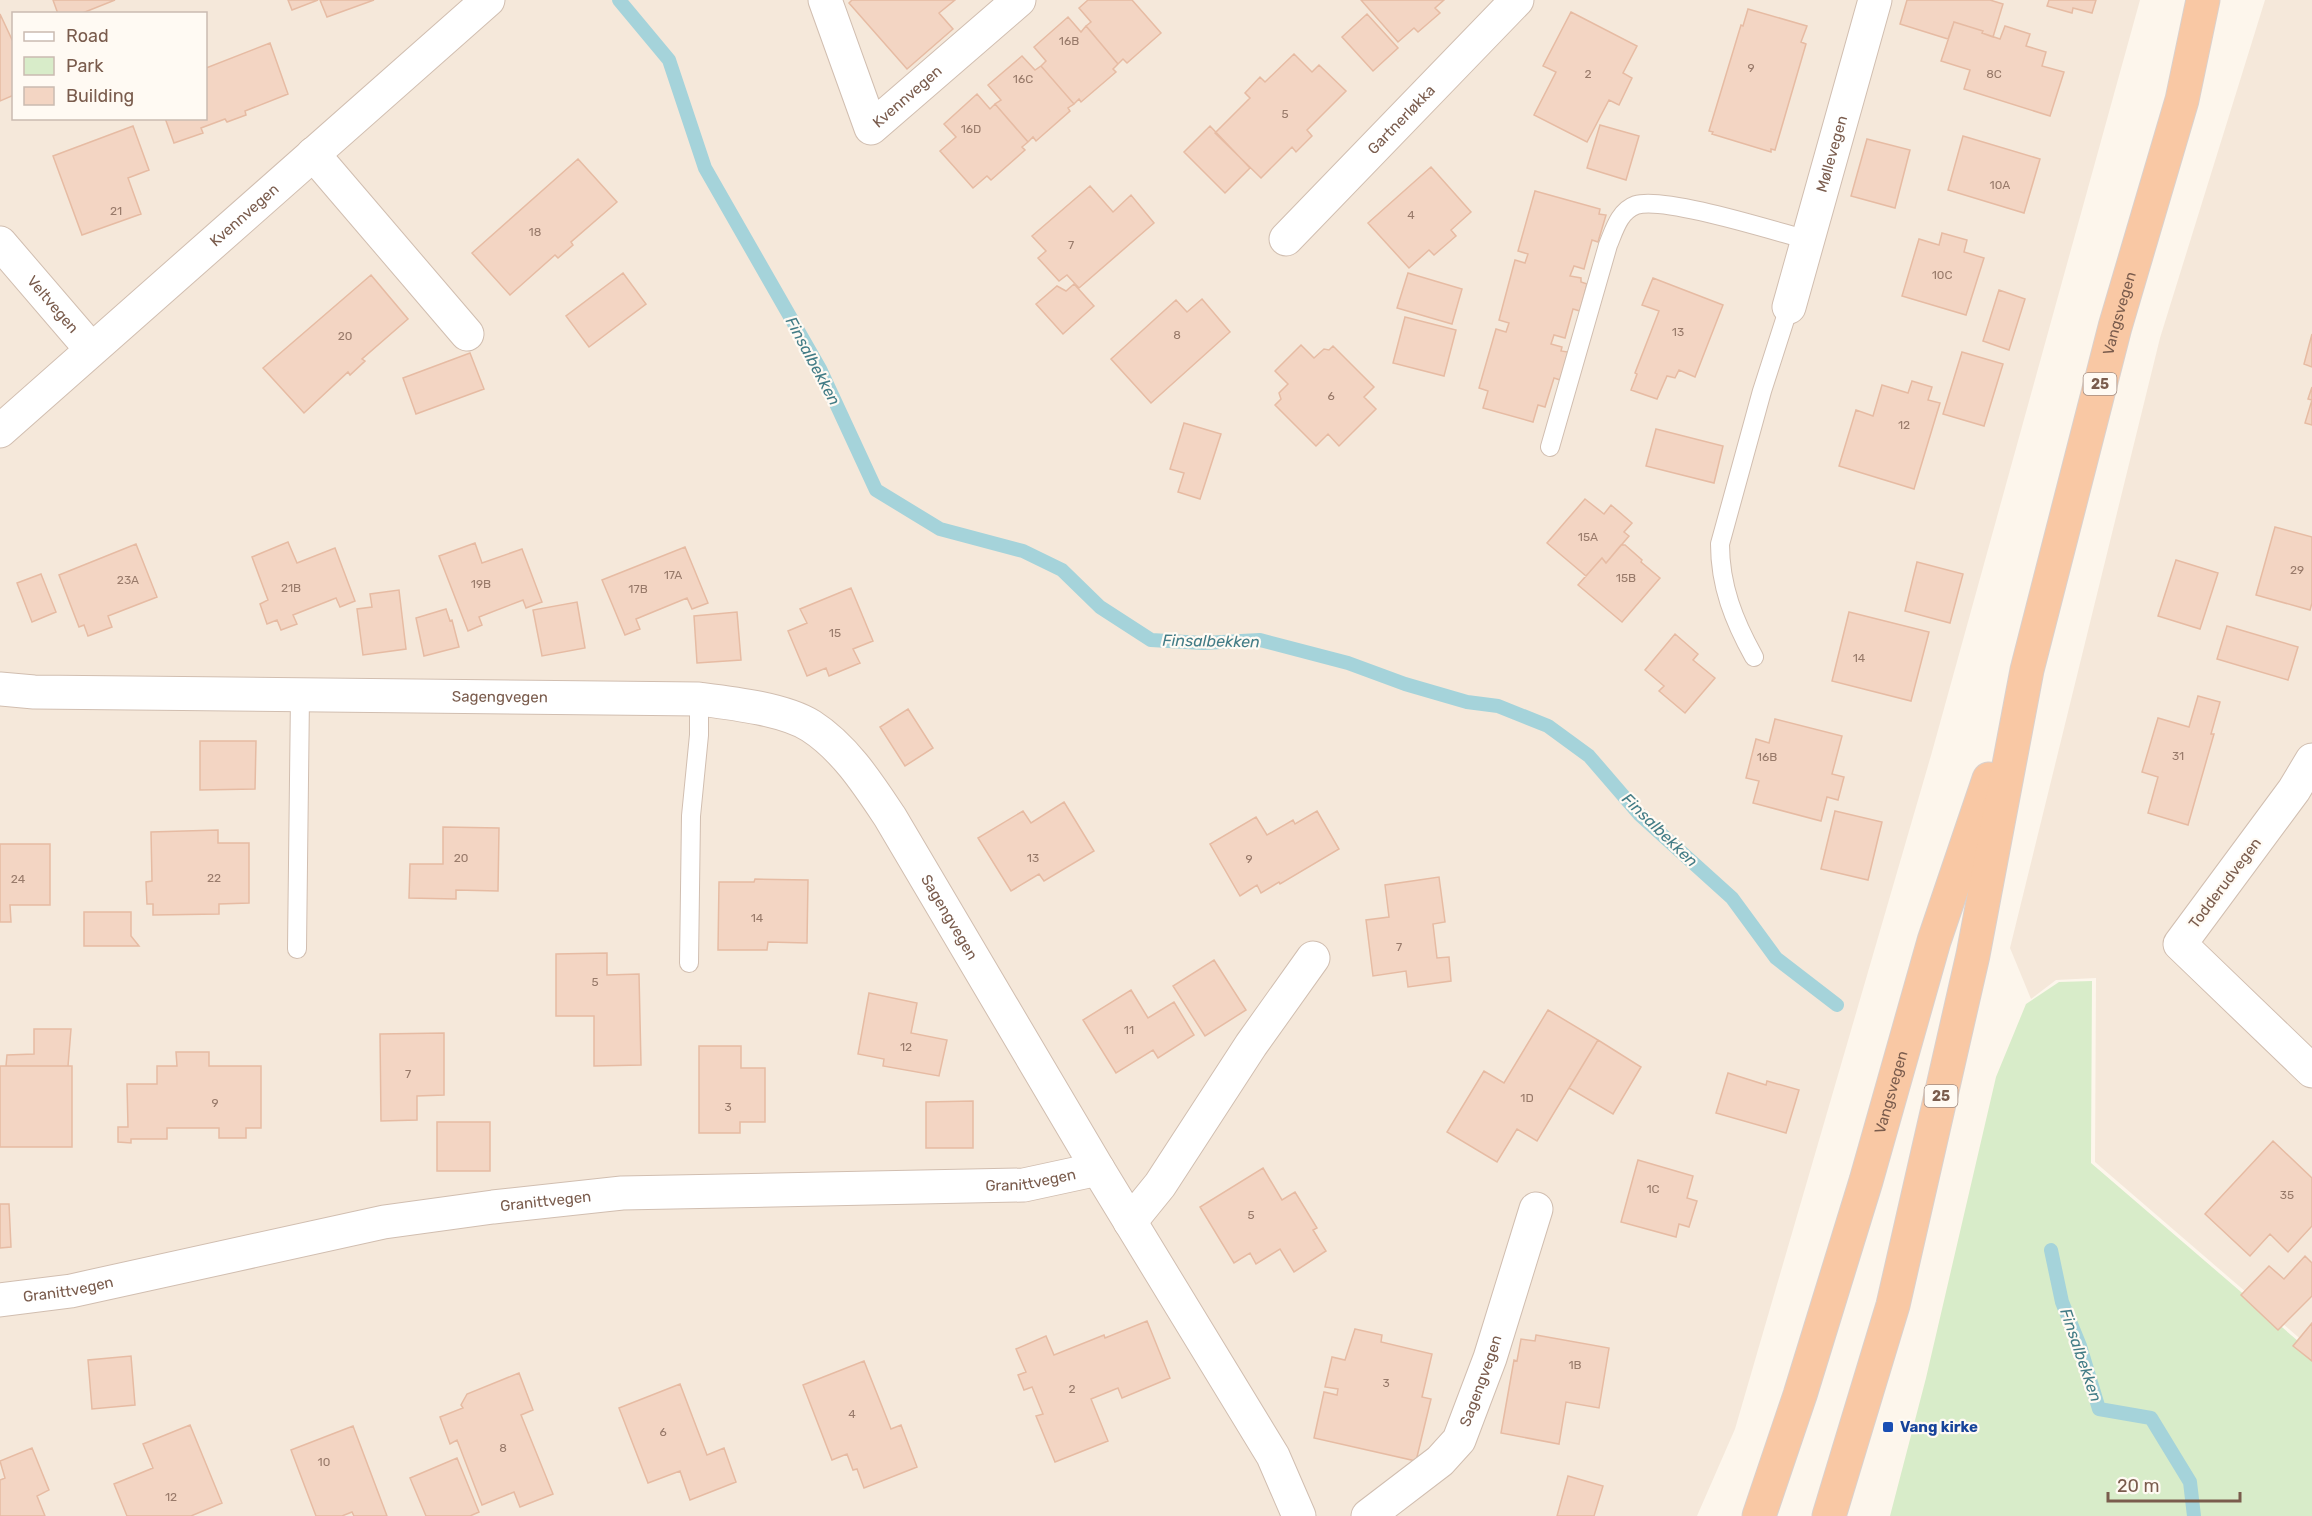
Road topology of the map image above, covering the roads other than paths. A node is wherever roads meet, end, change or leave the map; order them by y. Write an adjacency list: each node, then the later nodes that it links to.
1 (488, 0): 9 (street, Kvennvegen)
2 (825, 0): 3 (street, Kvennvegen)
3 (1019, 0)
4 (1517, 0): 10 (street, Gartnerløkka)
5 (1875, 0): 11 (street, Møllevegen)
6 (2203, 0): 8 (highway, Vangsvegen / 25)
7 (2223, 0): 8 (highway, Vangsvegen / 25)
8 (2182, 100): 19 (highway, Vangsvegen / 25)
9 (313, 154): 14 (street); 15 (street, Kvennvegen)
10 (1286, 239)
11 (1808, 240): 13 (street, Møllevegen); 17 (lane)
12 (5, 255): 15 (street, Veltvegen)
13 (1789, 307): 18 (lane)
14 (467, 334)
15 (91, 349): 16 (street, Kvennvegen)
16 (0, 431)
17 (1550, 447)
18 (1754, 657)
19 (2026, 670): 34 (highway, Vangsvegen / 25); 35 (highway, Vangsvegen / 25)
20 (0, 689): 21 (street, Sagengvegen)
21 (300, 695): 22 (street, Sagengvegen); 24 (lane)
22 (699, 699): 26 (lane); 28 (street, Sagengvegen)
23 (2312, 760): 27 (street, Todderudvegen)
24 (297, 949)
25 (1313, 958): 30 (street)
26 (688, 963)
27 (2312, 1071)
28 (1098, 1169): 30 (street, Sagengvegen); 31 (street, Granittvegen)
29 (1536, 1209): 33 (street, Sagengvegen)
30 (1130, 1222): 32 (street, Sagengvegen)
31 (0, 1300)
32 (1299, 1516)
33 (1368, 1516)
34 (1759, 1516)
35 (1830, 1516)

